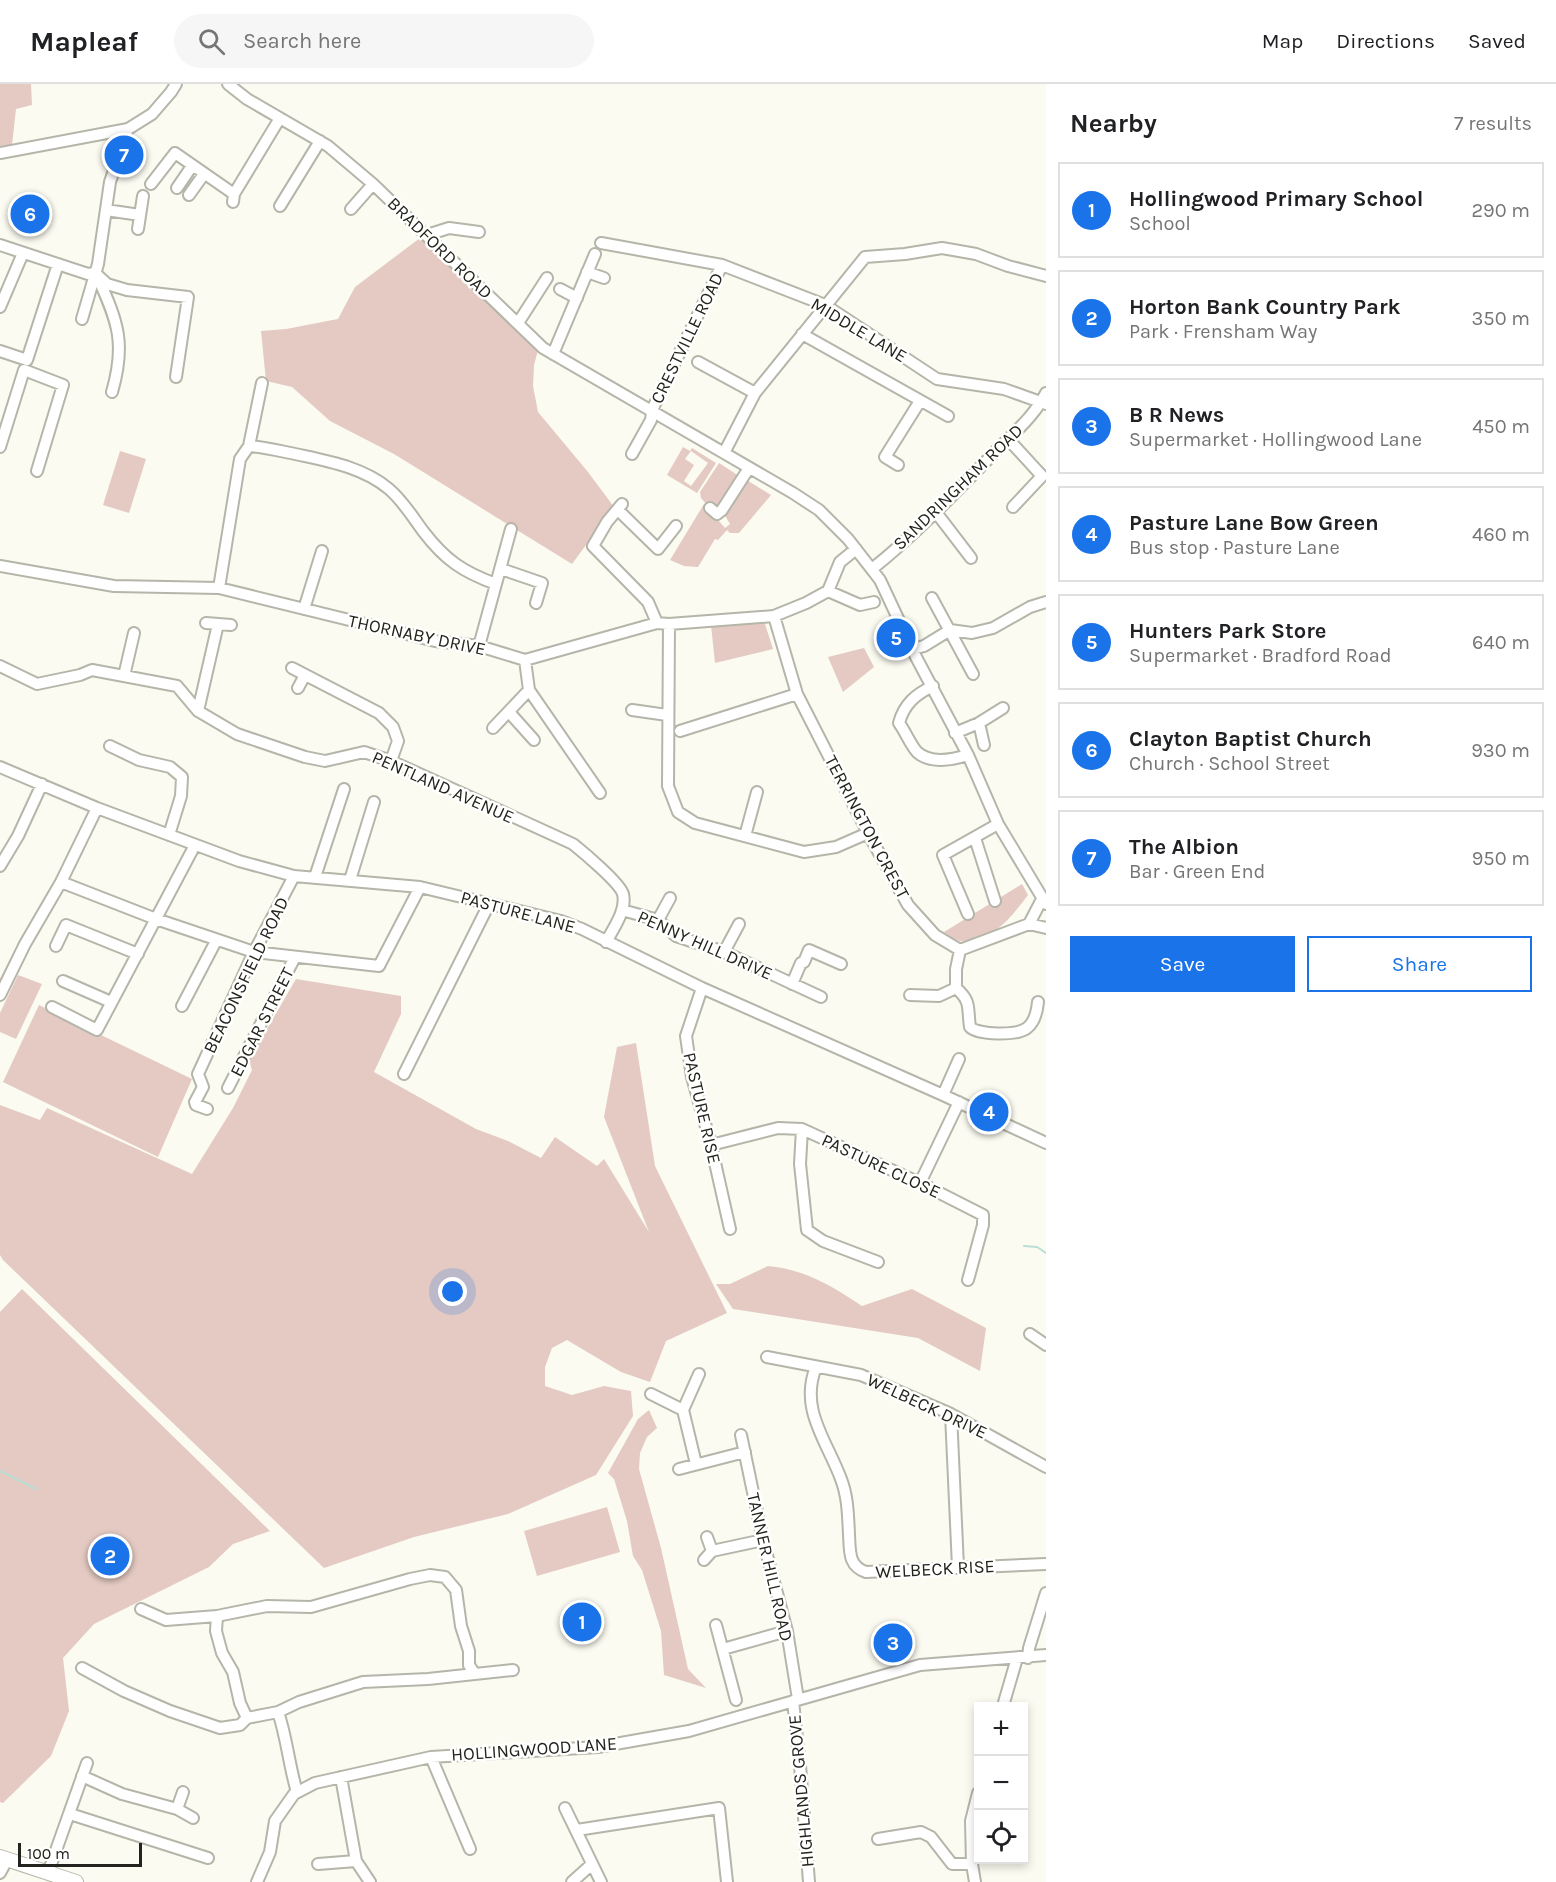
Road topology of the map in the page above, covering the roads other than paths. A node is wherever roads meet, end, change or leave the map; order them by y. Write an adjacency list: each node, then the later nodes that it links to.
1 (176, 84): 4 (street)
2 (228, 84): 3 (street, BRADFORD ROAD)
3 (280, 118): 5 (street, BRADFORD ROAD); 8 (street)
4 (129, 129): 6 (street); 16 (street)
5 (320, 141): 10 (street, BRADFORD ROAD); 14 (street)
6 (0, 153)
7 (192, 166): 8 (street); 9 (street); 11 (street)
8 (204, 174): 12 (street)
9 (151, 184)
10 (373, 184): 15 (street); 20 (street, BRADFORD ROAD)
11 (177, 188)
12 (189, 195)
13 (143, 196): 17 (street)
14 (280, 206)
15 (351, 209)
16 (106, 210): 17 (street); 28 (street)
17 (140, 215): 18 (street)
18 (138, 229)
19 (478, 232): 20 (street)
20 (427, 235): 37 (street, BRADFORD ROAD)
21 (601, 243): 26 (street, MIDDLE LANE)
22 (0, 245): 23 (street)
23 (23, 253): 25 (street); 35 (street)
24 (595, 254): 27 (street)
25 (58, 264): 28 (street); 42 (street)
26 (722, 265): 34 (street, MIDDLE LANE); 49 (street, CRESTVILLE ROAD)
27 (587, 272): 31 (street); 33 (street)
28 (95, 273): 36 (street); 43 (street); 45 (street)
29 (1046, 276): 34 (street)
30 (547, 278): 37 (street)
31 (604, 278)
32 (560, 289): 33 (street)
33 (577, 298): 40 (street)
34 (825, 305): 38 (street); 47 (street, MIDDLE LANE)
35 (0, 307)
36 (82, 319)
37 (518, 323): 40 (street, BRADFORD ROAD)
38 (802, 334): 46 (street); 48 (street)
39 (0, 351): 42 (street)
40 (553, 354): 49 (street, BRADFORD ROAD)
41 (698, 362): 46 (street)
42 (25, 365): 53 (street); 58 (street)
43 (176, 377)
44 (262, 383): 52 (street)
45 (112, 392)
46 (755, 393): 54 (street)
47 (1044, 400): 51 (street, SANDRINGHAM ROAD)
48 (920, 401): 50 (street); 56 (street)
49 (651, 412): 54 (street, BRADFORD ROAD); 55 (street)
50 (948, 416)
51 (1008, 440): 59 (street); 60 (street, SANDRINGHAM ROAD)
52 (249, 446): 70 (street); 71 (street)
53 (0, 447)
54 (724, 453): 57 (street, BRADFORD ROAD)
55 (632, 454)
56 (898, 465)
57 (748, 468): 61 (street); 64 (street, BRADFORD ROAD)
58 (37, 471)
59 (1013, 507)
60 (935, 511): 66 (street); 68 (street, SANDRINGHAM ROAD)
61 (717, 514)
62 (676, 526): 80 (street)
63 (511, 529): 69 (street)
64 (856, 549): 68 (street, BRADFORD ROAD); 72 (street)
65 (322, 551): 77 (street)
66 (971, 558)
67 (0, 566): 71 (street, THORNABY DRIVE)
68 (872, 569): 87 (street, BRADFORD ROAD)
69 (501, 570): 70 (street); 76 (street)
70 (496, 584): 86 (street)
71 (219, 588): 77 (street, THORNABY DRIVE)
72 (828, 591): 74 (street); 78 (street)
73 (932, 598): 84 (street)
74 (874, 602)
75 (1046, 602): 84 (street)
76 (536, 603)
77 (304, 609): 86 (street, THORNABY DRIVE)
78 (774, 616): 82 (street); 97 (street, TERRINGTON CREST)
79 (206, 623): 81 (street)
80 (657, 623): 82 (street); 88 (street)
81 (218, 624): 83 (street); 100 (street)
82 (669, 624): 102 (street)
83 (231, 625)
84 (950, 630): 87 (street); 91 (street)
85 (134, 633): 93 (street)
86 (479, 646): 88 (street, THORNABY DRIVE)
87 (913, 649): 94 (street, BRADFORD ROAD)
88 (525, 660): 96 (street)
89 (0, 666): 93 (street, PENTLAND AVENUE)
90 (292, 668): 92 (street)
91 (973, 674)
92 (305, 675): 95 (street); 111 (street)
93 (124, 676): 100 (street, PENTLAND AVENUE)
94 (933, 686): 106 (street, BRADFORD ROAD); 110 (street)
95 (298, 688)
96 (529, 690): 101 (street); 116 (street)
97 (797, 694): 105 (street); 120 (street, TERRINGTON CREST)
98 (1003, 708): 103 (street)
99 (632, 710): 102 (street)
100 (198, 711): 111 (street, PENTLAND AVENUE)
101 (509, 712): 104 (street); 107 (street)
102 (667, 715): 122 (street)
103 (979, 723): 106 (street); 108 (street)
104 (493, 728)
105 (680, 730)
106 (955, 733): 110 (street, BRADFORD ROAD)
107 (534, 740)
108 (984, 745)
109 (110, 746): 121 (street)
110 (968, 755): 119 (street, BRADFORD ROAD)
111 (391, 761): 135 (street, PENTLAND AVENUE)
112 (0, 767): 113 (street, PASTURE LANE)
113 (42, 784): 118 (street, PASTURE LANE); 125 (street)
114 (344, 789): 127 (street)
115 (757, 792): 122 (street)
116 (600, 793)
117 (374, 802): 128 (street)
118 (97, 808): 121 (street, PASTURE LANE); 129 (street)
119 (998, 824): 123 (street); 133 (street, BRADFORD ROAD)
120 (868, 834): 122 (street); 145 (street, TERRINGTON CREST)
121 (169, 835): 124 (street, PASTURE LANE)
122 (745, 836)
123 (975, 838): 132 (street); 136 (street)
124 (195, 845): 126 (street, PASTURE LANE); 137 (street)
125 (0, 866)
126 (294, 876): 127 (street, PASTURE LANE); 146 (street, BEACONSFIELD ROAD)
127 (315, 877): 128 (street, PASTURE LANE)
128 (350, 880): 130 (street, PASTURE LANE)
129 (61, 882): 137 (street); 155 (street)
130 (420, 887): 134 (street, PASTURE LANE); 149 (street)
131 (670, 898): 138 (street)
132 (996, 901)
133 (1044, 902): 140 (street)
134 (489, 904): 143 (street, PASTURE LANE); 163 (street)
135 (622, 910): 138 (street, PENNY HILL DRIVE); 143 (street)
136 (968, 914)
137 (156, 919): 142 (street); 148 (street)
138 (658, 920): 147 (street, PENNY HILL DRIVE)
139 (739, 924): 147 (street)
140 (1029, 924): 141 (street); 145 (street)
141 (1046, 928)
142 (216, 941): 146 (street); 160 (street)
143 (606, 942): 153 (street, PASTURE LANE)
144 (56, 946): 148 (street)
145 (960, 950): 154 (street)
146 (254, 952): 149 (street); 167 (street, BEACONSFIELD ROAD)
147 (724, 952): 152 (street, PENNY HILL DRIVE)
148 (138, 954): 158 (street)
149 (295, 957): 164 (street, EDGAR STREET)
150 (842, 964): 152 (street)
151 (63, 981): 158 (street)
152 (792, 984): 157 (street, PENNY HILL DRIVE)
153 (702, 988): 165 (street, PASTURE LANE); 170 (street, PASTURE RISE)
154 (956, 988): 156 (street); 159 (street)
155 (0, 994)
156 (910, 995)
157 (821, 997)
158 (111, 1002): 161 (street)
159 (1038, 1002)
160 (182, 1006)
161 (52, 1007)
162 (960, 1059): 165 (street)
163 (404, 1074)
164 (228, 1088)
165 (943, 1095): 166 (street, PASTURE LANE)
166 (959, 1102): 169 (street, PASTURE LANE); 171 (street)
167 (207, 1109)
168 (802, 1129): 170 (street, PASTURE CLOSE); 171 (street, PASTURE CLOSE); 173 (street)
169 (1046, 1143)
170 (711, 1145): 172 (street, PASTURE RISE)
171 (920, 1183): 174 (street, PASTURE CLOSE)
172 (730, 1229)
173 (878, 1262)
174 (968, 1280)
175 (1030, 1334): 176 (street)
176 (1046, 1345)
177 (766, 1356): 178 (street, WELBECK DRIVE)
178 (816, 1367): 182 (street, WELBECK DRIVE); 193 (street, WELBECK RISE)
179 (699, 1374): 181 (street)
180 (651, 1394): 181 (street)
181 (683, 1410): 185 (street)
182 (951, 1414): 186 (street, WELBECK DRIVE); 193 (street)
183 (741, 1435): 184 (street, TANNER HILL ROAD)
184 (745, 1452): 185 (street); 189 (street, TANNER HILL ROAD)
185 (696, 1464): 187 (street)
186 (1046, 1467)
187 (679, 1469)
188 (707, 1538): 190 (street)
189 (763, 1540): 190 (street); 198 (street, TANNER HILL ROAD)
190 (712, 1551): 191 (street)
191 (704, 1560)
192 (1046, 1564): 193 (street, WELBECK RISE)
193 (958, 1567)
194 (1046, 1593): 201 (street)
195 (141, 1609): 196 (street)
196 (217, 1616): 204 (street); 209 (street)
197 (716, 1625): 199 (street)
198 (787, 1631): 199 (street); 206 (street, TANNER HILL ROAD)
199 (723, 1649): 205 (street)
200 (1046, 1655): 201 (street, HOLLINGWOOD LANE)
201 (1022, 1658): 206 (street, HOLLINGWOOD LANE); 207 (street)
202 (82, 1668): 209 (street)
203 (513, 1670): 204 (street)
204 (474, 1673): 208 (street)
205 (736, 1700)
206 (796, 1700): 210 (street, HOLLINGWOOD LANE); 238 (street, HIGHLANDS GROVE)
207 (1005, 1702)
208 (278, 1712): 209 (street); 215 (street)
209 (247, 1718)
210 (431, 1757): 213 (street, HOLLINGWOOD LANE); 223 (street)
211 (87, 1763): 212 (street)
212 (82, 1776): 217 (street); 219 (street)
213 (341, 1777): 215 (street, HOLLINGWOOD LANE); 226 (street)
214 (183, 1792): 217 (street)
215 (297, 1792): 233 (street)
216 (565, 1808): 221 (street)
217 (177, 1809): 220 (street)
218 (974, 1809): 229 (street)
219 (70, 1814): 225 (street); 230 (street)
220 (193, 1818)
221 (577, 1830): 228 (street); 237 (street)
222 (878, 1839): 229 (street)
223 (470, 1849)
224 (4, 1858): 230 (main road); 231 (street)
225 (208, 1858)
226 (356, 1861): 227 (street); 234 (street)
227 (318, 1864)
228 (592, 1864): 235 (street); 236 (street)
229 (972, 1864): 239 (street)
230 (48, 1873): 232 (main road)
231 (0, 1874)
232 (76, 1882)
233 (257, 1882)
234 (370, 1882)
235 (572, 1882)
236 (601, 1882)
237 (728, 1882)
238 (809, 1882)
239 (975, 1882)

